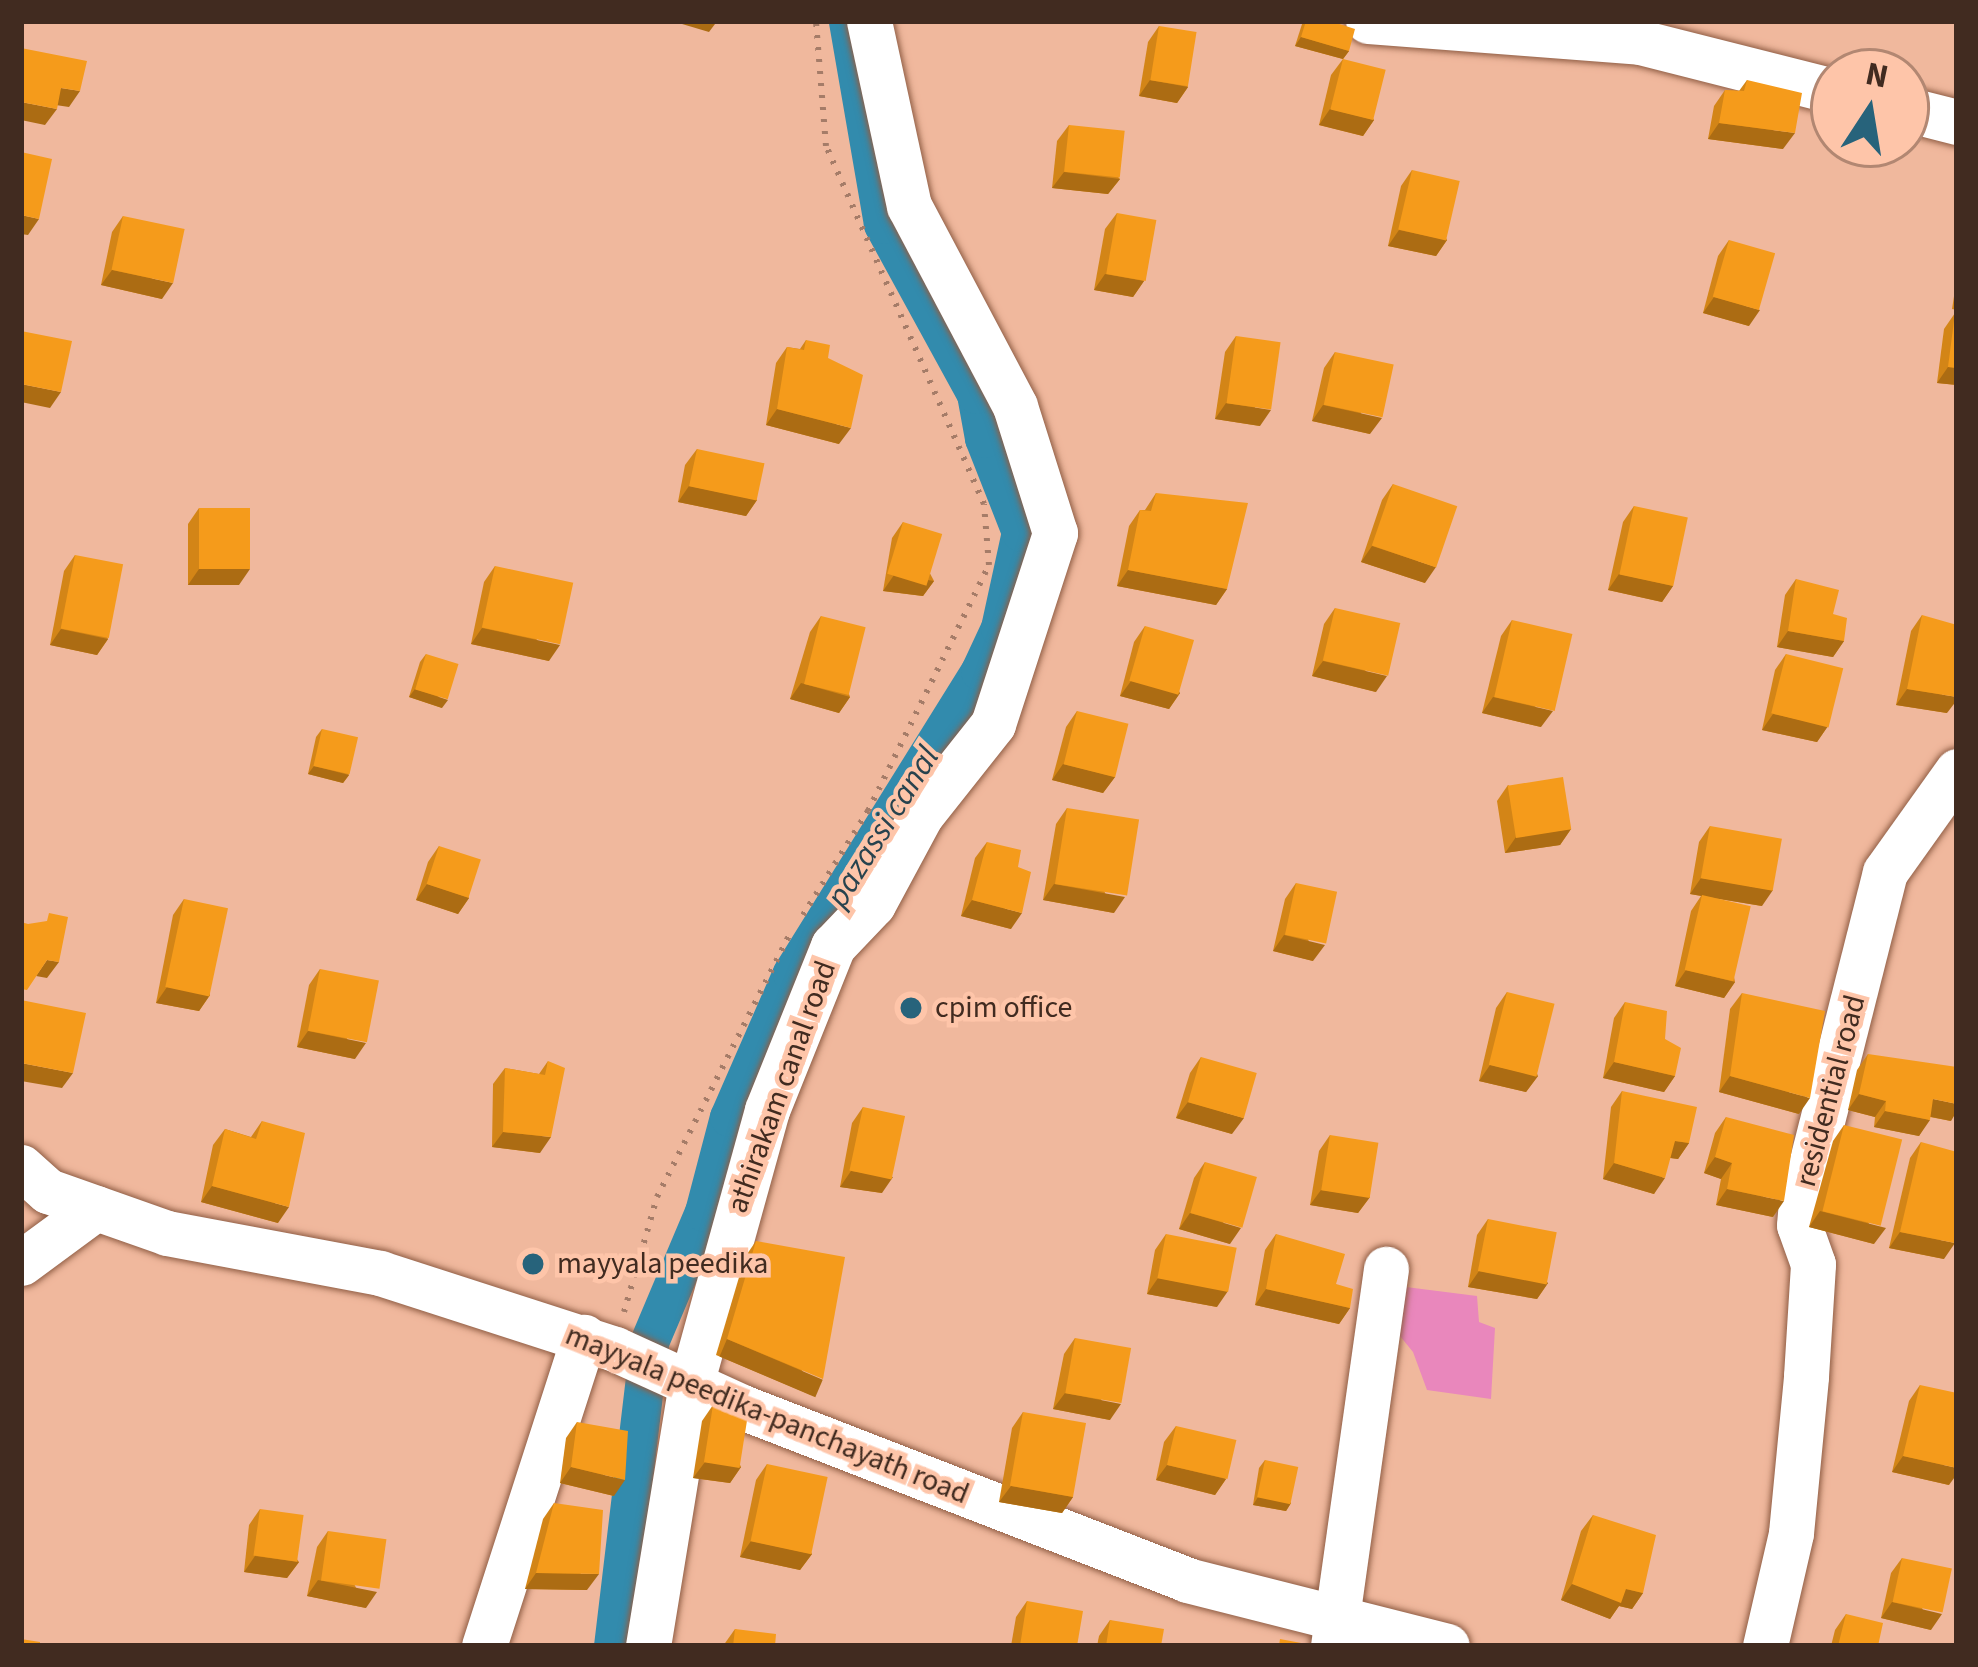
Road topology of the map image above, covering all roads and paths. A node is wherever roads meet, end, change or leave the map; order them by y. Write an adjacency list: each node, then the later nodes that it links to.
1 (816, 21): 10 (path)
2 (869, 21): 11 (street, athirakam canal road)
3 (1368, 21): 4 (street)
4 (1810, 85)
5 (1957, 771): 16 (street, residential road)
6 (21, 1167): 7 (street, mayyala peedika-panchayath road)
7 (96, 1208): 8 (street); 10 (street, mayyala peedika-panchayath road)
8 (21, 1263)
9 (1387, 1269): 12 (street)
10 (600, 1343): 11 (street, mayyala peedika-panchayath road); 13 (street)
11 (690, 1384): 12 (street, mayyala peedika-panchayath road); 14 (street, athirakam canal road)
12 (1336, 1630): 15 (street, mayyala peedika-panchayath road)
13 (484, 1646)
14 (648, 1646)
15 (1447, 1646)
16 (1765, 1646)

